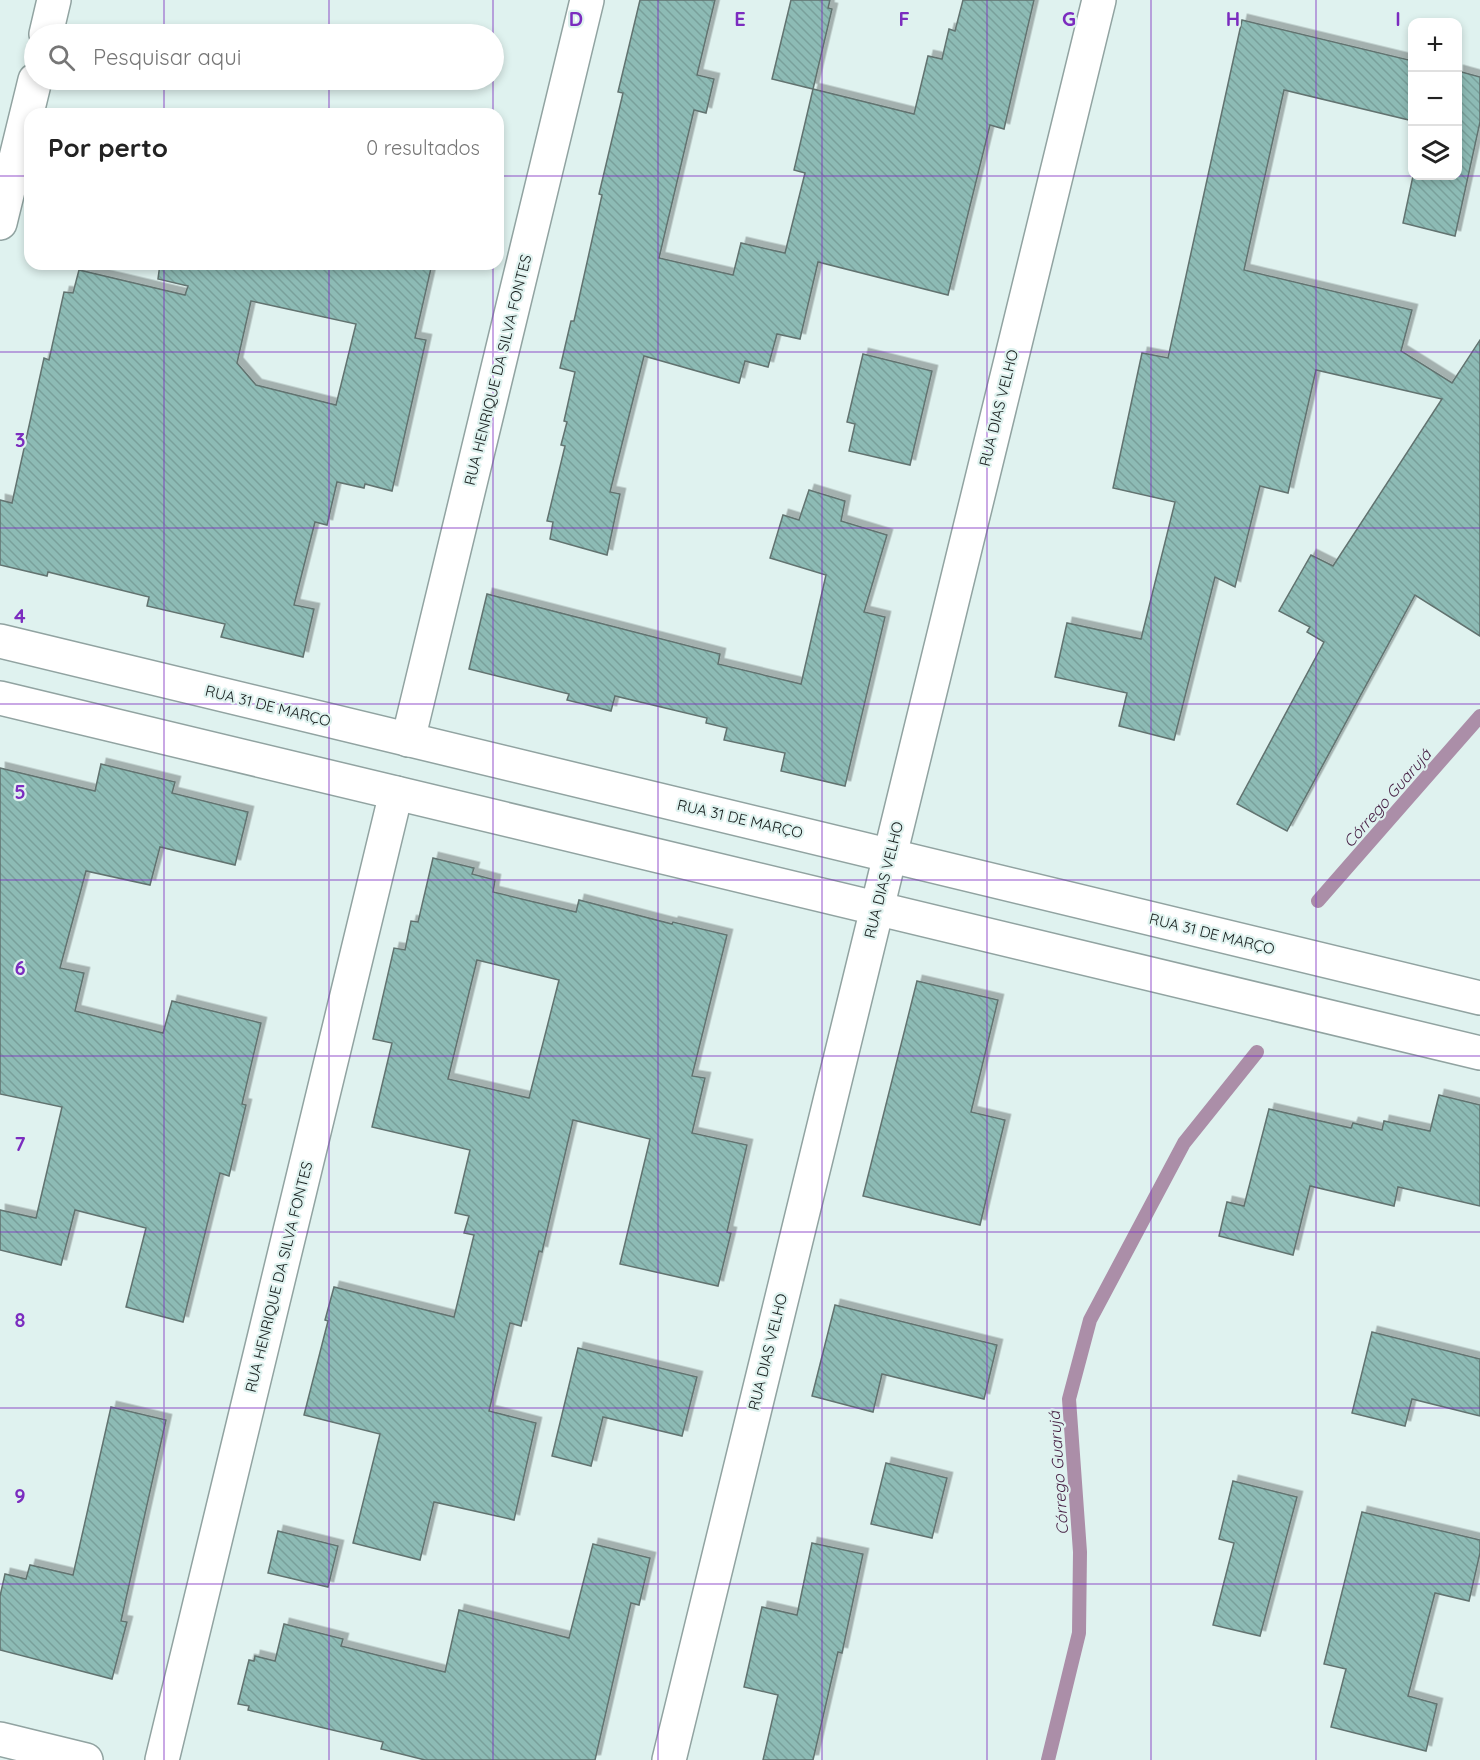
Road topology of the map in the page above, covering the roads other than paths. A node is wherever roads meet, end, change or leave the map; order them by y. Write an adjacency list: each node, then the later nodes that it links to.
1 (54, 0): 4 (street)
2 (587, 0): 11 (street, RUA HENRIQUE DA SILVA FONTES)
3 (1099, 0): 13 (street, RUA DIAS VELHO)
4 (48, 24)
5 (33, 90): 6 (street)
6 (28, 108)
7 (24, 125): 8 (street)
8 (0, 223)
9 (0, 641): 11 (street, RUA 31 DE MARÇO)
10 (0, 698): 12 (street)
11 (408, 740): 13 (street, RUA 31 DE MARÇO)
12 (396, 793): 14 (street); 19 (street, RUA HENRIQUE DA SILVA FONTES)
13 (890, 856): 14 (street, RUA DIAS VELHO); 15 (street, RUA 31 DE MARÇO)
14 (876, 909): 16 (street); 20 (street, RUA DIAS VELHO)
15 (1480, 998)
16 (1480, 1053)
17 (0, 1739): 18 (street)
18 (86, 1760)
19 (162, 1760)
20 (669, 1760)

